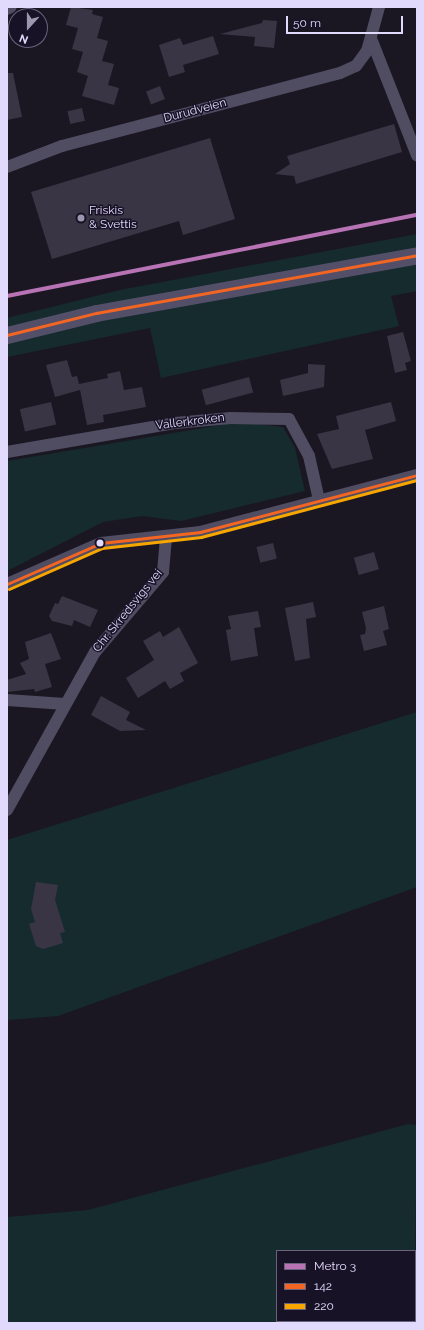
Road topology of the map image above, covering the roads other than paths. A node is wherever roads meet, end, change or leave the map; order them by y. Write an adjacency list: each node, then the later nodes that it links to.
1 (11, 7): 3 (street)
2 (379, 7): 4 (street, Durudveien)
3 (7, 9)
4 (372, 41): 5 (street); 6 (street, Durudveien)
5 (417, 155)
6 (7, 167)
7 (417, 255): 8 (street)
8 (7, 335)
9 (7, 452): 11 (street, Vallerkroken)
10 (417, 474): 11 (street)
11 (319, 500): 12 (street)
12 (166, 536): 13 (street); 15 (street, Chr. Skredsvigs vei)
13 (7, 584)
14 (7, 700): 15 (street)
15 (65, 704): 16 (street, Chr. Skredsvigs vei)
16 (7, 810)

